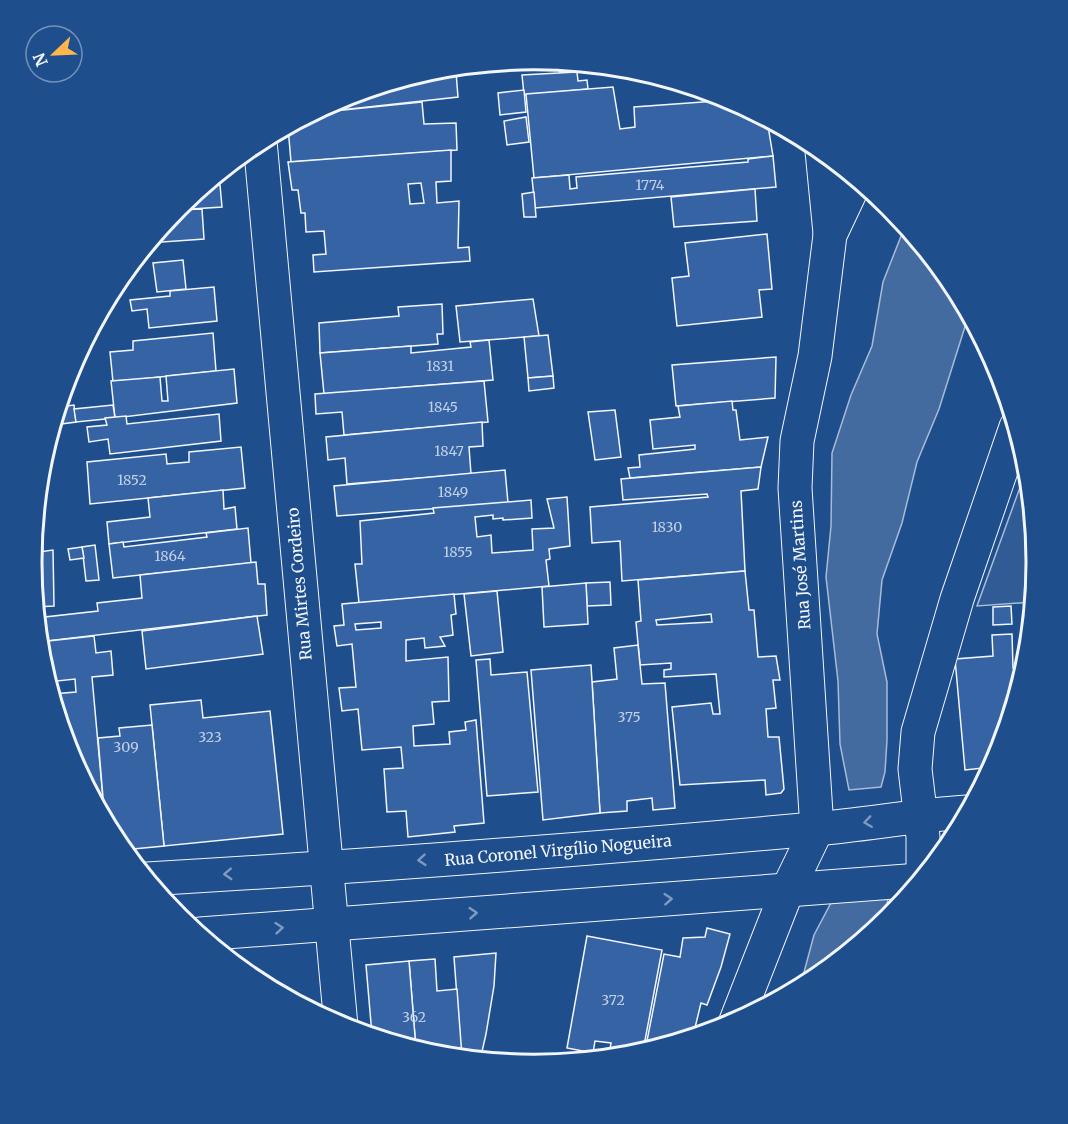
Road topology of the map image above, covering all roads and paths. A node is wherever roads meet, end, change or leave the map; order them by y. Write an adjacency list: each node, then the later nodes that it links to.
1 (261, 153): 10 (street, Rua Mirtes Cordeiro)
2 (823, 164): 4 (street, Rua José Martins)
3 (852, 187): 4 (street, Rua José Martins)
4 (830, 235): 8 (street, Rua José Martins)
5 (1011, 442): 7 (street)
6 (957, 813): 7 (street, Rua Coronel Virgílio Nogueira)
7 (919, 815): 8 (street, Rua Coronel Virgílio Nogueira, one-way to 8); 9 (street)
8 (817, 829): 10 (street, Rua Coronel Virgílio Nogueira, one-way to 10); 13 (street, Rua José Martins)
9 (922, 864)
10 (325, 868): 11 (street, Rua Coronel Virgílio Nogueira, one-way to 11); 14 (street, Rua Mirtes Cordeiro)
11 (158, 878)
12 (910, 879): 13 (street)
13 (787, 891): 14 (street, one-way to 13); 16 (street, Rua José Martins)
14 (332, 923): 15 (street, one-way to 14); 17 (street, Rua Mirtes Cordeiro)
15 (211, 933)
16 (741, 1008)
17 (339, 1014)

